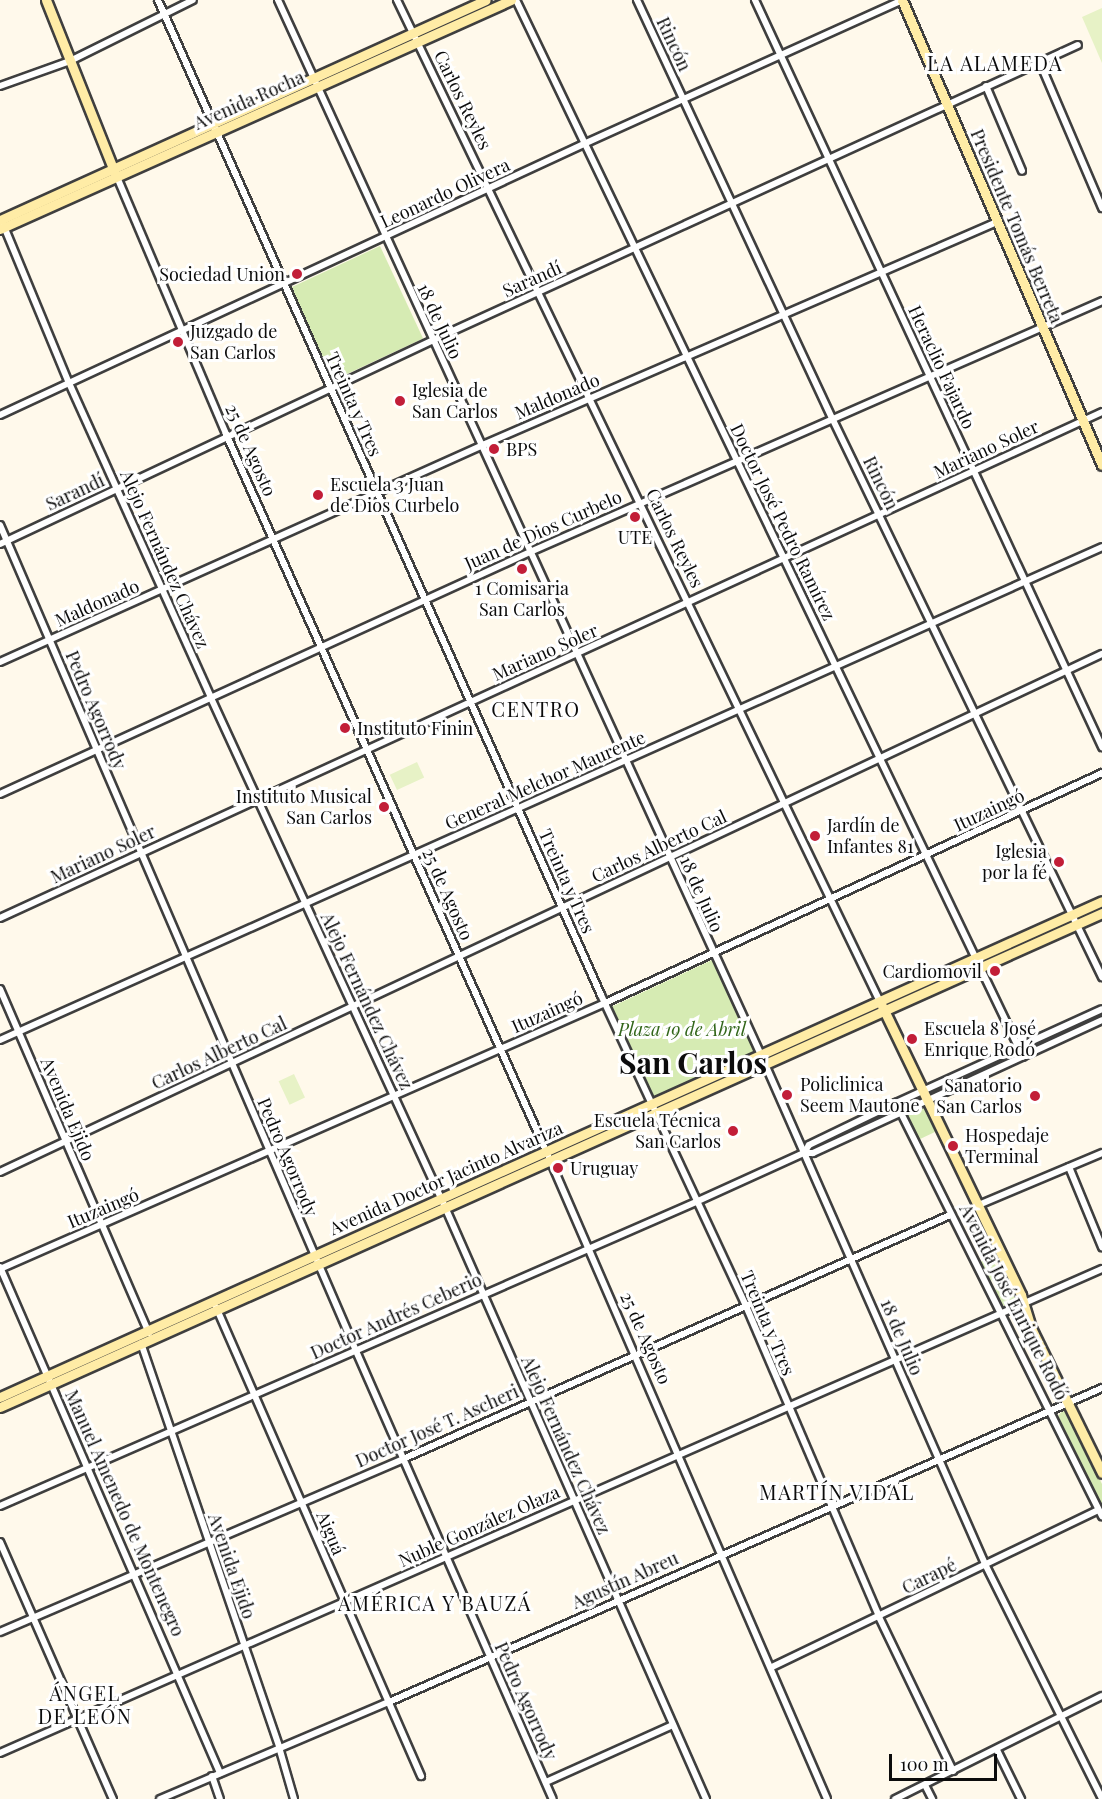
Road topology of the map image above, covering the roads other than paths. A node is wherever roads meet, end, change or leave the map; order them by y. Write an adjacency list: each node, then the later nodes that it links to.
1 (45, 0): 16 (main road, 25 de Agosto)
2 (158, 0): 12 (street, Treinta y Tres)
3 (193, 0): 12 (street)
4 (278, 0): 18 (street, 18 de Julio)
5 (397, 0): 13 (street, Carlos Reyles)
6 (486, 0): 13 (main road, Avenida Rocha)
7 (512, 0): 13 (main road, Avenida Rocha)
8 (516, 0): 24 (street, Doctor José Pedro Ramírez)
9 (637, 0): 21 (street, Rincón)
10 (755, 0): 15 (street, Heraclio Fajardo)
11 (903, 0): 15 (street, Leonardo Olivera); 22 (main road, Presidente Tomás Berreta)
12 (164, 14): 16 (street); 23 (street, Treinta y Tres)
13 (414, 38): 18 (main road, Avenida Rocha); 28 (street, Carlos Reyles)
14 (1078, 45): 17 (street, Sarandí)
15 (781, 56): 21 (street, Leonardo Olivera); 25 (street, Heraclio Fajardo)
16 (70, 62): 19 (street); 27 (main road, 25 de Agosto)
17 (1040, 63): 20 (street, Sarandí); 30 (street)
18 (315, 83): 23 (main road, Avenida Rocha); 33 (street, 18 de Julio)
19 (0, 86)
20 (986, 86): 22 (street, Sarandí); 26 (street)
21 (684, 100): 24 (street, Leonardo Olivera); 29 (street, Rincón)
22 (946, 104): 25 (street, Sarandí); 32 (main road, Presidente Tomás Berreta)
23 (214, 128): 27 (main road, Avenida Rocha); 36 (street, Treinta y Tres)
24 (586, 143): 28 (street, Leonardo Olivera); 34 (street, Doctor José Pedro Ramírez)
25 (828, 159): 29 (street, Sarandí); 35 (street, Heraclio Fajardo)
26 (1022, 171)
27 (115, 173): 31 (main road, Avenida Rocha); 41 (street, 25 de Agosto)
28 (489, 189): 33 (street, Leonardo Olivera); 37 (street, Carlos Reyles)
29 (732, 204): 34 (street, Sarandí); 39 (street, Rincón)
30 (1102, 208)
31 (1, 222): 45 (street, Alejo Fernández Chávez)
32 (997, 222): 35 (street, Maldonado); 40 (main road, Presidente Tomás Berreta)
33 (385, 237): 36 (street, Leonardo Olivera); 42 (street, 18 de Julio)
34 (634, 250): 37 (street, Sarandí); 43 (street, Doctor José Pedro Ramírez)
35 (881, 274): 39 (street, Maldonado); 44 (street, Heraclio Fajardo)
36 (284, 284): 41 (street, Leonardo Olivera); 46 (street, Treinta y Tres)
37 (538, 292): 42 (street, Sarandí); 47 (street, Carlos Reyles)
38 (1102, 301): 40 (street, Juan de Dios Curbelo)
39 (784, 315): 43 (street, Maldonado); 50 (street, Rincón)
40 (1042, 326): 44 (street, Juan de Dios Curbelo); 51 (main road, Presidente Tomás Berreta)
41 (181, 331): 45 (street, Leonardo Olivera); 52 (street, 25 de Agosto)
42 (432, 340): 46 (street, Sarandí); 53 (street, 18 de Julio)
43 (686, 357): 47 (street, Maldonado); 54 (street, Doctor José Pedro Ramírez)
44 (930, 376): 50 (street, Juan de Dios Curbelo); 56 (street, Heraclio Fajardo)
45 (69, 383): 49 (street, Leonardo Olivera); 57 (street, Alejo Fernández Chávez)
46 (331, 387): 52 (street, Sarandí); 58 (street, Treinta y Tres)
47 (590, 398): 53 (street, Maldonado); 59 (street, Carlos Reyles)
48 (1102, 412): 51 (street, Mariano Soler)
49 (0, 415)
50 (833, 420): 54 (street, Juan de Dios Curbelo); 60 (street, Rincón)
51 (1083, 421): 55 (main road, Presidente Tomás Berreta); 56 (street, Mariano Soler)
52 (228, 438): 57 (street, Sarandí); 62 (street, 25 de Agosto)
53 (481, 445): 58 (street, Maldonado); 65 (street, 18 de Julio)
54 (737, 461): 59 (street, Juan de Dios Curbelo); 66 (street, Doctor José Pedro Ramírez)
55 (1102, 465)
56 (974, 471): 60 (street, Mariano Soler); 67 (street, Heraclio Fajardo)
57 (117, 489): 63 (street, Sarandí); 68 (street, Alejo Fernández Chávez)
58 (377, 493): 62 (street, Maldonado); 69 (street, Treinta y Tres)
59 (640, 504): 65 (street, Juan de Dios Curbelo); 70 (street, Carlos Reyles)
60 (880, 514): 66 (street, Mariano Soler); 71 (street, Rincón)
61 (0, 525): 63 (street, Pedro Agorrody)
62 (273, 540): 68 (street, Maldonado); 73 (street, 25 de Agosto)
63 (3, 542): 72 (street, Pedro Agorrody)
64 (1102, 547): 67 (street, General Melchor Maurente)
65 (530, 552): 69 (street, Juan de Dios Curbelo); 75 (street, 18 de Julio)
66 (784, 558): 70 (street, Mariano Soler); 77 (street, Doctor José Pedro Ramírez)
67 (1025, 581): 71 (street, General Melchor Maurente); 78 (street, Heraclio Fajardo)
68 (162, 590): 72 (street, Maldonado); 79 (street, Alejo Fernández Chávez)
69 (424, 600): 73 (street, Juan de Dios Curbelo); 80 (street, Treinta y Tres)
70 (688, 603): 75 (street, Mariano Soler); 81 (street, Carlos Reyles)
71 (931, 623): 77 (street, General Melchor Maurente); 82 (street, Rincón)
72 (50, 640): 76 (street, Maldonado); 85 (street, Pedro Agorrody)
73 (320, 647): 79 (street, Juan de Dios Curbelo); 84 (street, 25 de Agosto)
74 (1102, 654): 78 (street, Carlos Alberto Cal)
75 (575, 655): 80 (street, Mariano Soler); 87 (street, 18 de Julio)
76 (0, 662)
77 (835, 666): 81 (street, General Melchor Maurente); 86 (street, Doctor José Pedro Ramírez)
78 (1066, 670): 82 (street, Carlos Alberto Cal); 83 (street, Heraclio Fajardo)
79 (210, 698): 85 (street, Juan de Dios Curbelo); 90 (street, Alejo Fernández Chávez)
80 (470, 702): 84 (street, Mariano Soler); 92 (street, Treinta y Tres)
81 (739, 709): 87 (street, General Melchor Maurente); 91 (street, Carlos Reyles)
82 (975, 714): 86 (street, Carlos Alberto Cal); 93 (street, Rincón)
83 (1102, 747)
84 (366, 749): 90 (street, Mariano Soler); 95 (street, 25 de Agosto)
85 (98, 751): 89 (street, Juan de Dios Curbelo); 94 (street, Pedro Agorrody)
86 (880, 759): 91 (street, Carlos Alberto Cal); 96 (street, Doctor José Pedro Ramírez)
87 (624, 761): 92 (street, General Melchor Maurente); 97 (street, 18 de Julio)
88 (1102, 773): 93 (street, Ituzaingó)
89 (0, 794)
90 (257, 799): 94 (street, Mariano Soler); 100 (street, Alejo Fernández Chávez)
91 (784, 804): 97 (street, Carlos Alberto Cal); 98 (street, Carlos Reyles)
92 (518, 809): 95 (street, General Melchor Maurente); 101 (street, Treinta y Tres)
93 (1021, 812): 96 (street, Ituzaingó); 103 (street, Rincón)
94 (141, 852): 104 (street, Mariano Soler); 107 (street, Pedro Agorrody)
95 (413, 856): 100 (street, General Melchor Maurente); 108 (street, 25 de Agosto)
96 (926, 856): 98 (street, Ituzaingó); 109 (street, Doctor José Pedro Ramírez)
97 (669, 858): 101 (street, Carlos Alberto Cal); 106 (street, 18 de Julio)
98 (830, 899): 106 (street, Ituzaingó); 113 (street, Carlos Reyles)
99 (1102, 901): 103 (main road, Avenida Doctor Jacinto Alvariza)
100 (305, 904): 107 (street, General Melchor Maurente); 115 (street, Alejo Fernández Chávez)
101 (562, 908): 108 (street, Carlos Alberto Cal); 114 (street, Treinta y Tres)
102 (1102, 913): 105 (main road, Avenida Doctor Jacinto Alvariza)
103 (1072, 915): 105 (street, Rincón); 109 (main road, Avenida Doctor Jacinto Alvariza)
104 (0, 918)
105 (1077, 925): 110 (main road, Avenida Doctor Jacinto Alvariza); 111 (street, Rincón)
106 (713, 955): 114 (street, Ituzaingó); 123 (street, 18 de Julio)
107 (186, 957): 119 (street, General Melchor Maurente); 125 (street, Pedro Agorrody)
108 (458, 957): 115 (street, Carlos Alberto Cal); 122 (street, 25 de Agosto)
109 (975, 958): 110 (street, Doctor José Pedro Ramírez); 113 (main road, Avenida Doctor Jacinto Alvariza)
110 (979, 968): 117 (main road, Avenida Doctor Jacinto Alvariza); 121 (street, Doctor José Pedro Ramírez)
111 (1102, 977)
112 (0, 989): 119 (street, Avenida Ejido)
113 (880, 1002): 117 (main road, Carlos Reyles); 123 (main road, Avenida Doctor Jacinto Alvariza)
114 (605, 1003): 122 (street, Ituzaingó); 131 (street, Treinta y Tres)
115 (352, 1006): 125 (street, Carlos Alberto Cal); 128 (street, Alejo Fernández Chávez)
116 (1102, 1009): 121 (street, Doctor Andrés Ceberio)
117 (885, 1011): 126 (main road, Avenida Doctor Jacinto Alvariza); 127 (main road, Carlos Reyles)
118 (1102, 1020): 124 (street, Doctor Andrés Ceberio)
119 (19, 1032): 120 (street, General Melchor Maurente); 134 (street, Avenida Ejido)
120 (0, 1040)
121 (1018, 1047): 124 (street, Doctor José Pedro Ramírez); 127 (street, Doctor Andrés Ceberio)
122 (500, 1049): 128 (street, Ituzaingó); 138 (street, 25 de Agosto)
123 (760, 1056): 126 (street, 18 de Julio); 131 (main road, Avenida Doctor Jacinto Alvariza)
124 (1023, 1057): 129 (street, Doctor Andrés Ceberio)
125 (232, 1063): 134 (street, Carlos Alberto Cal); 135 (street, Pedro Agorrody)
126 (765, 1065): 133 (main road, Avenida Doctor Jacinto Alvariza); 136 (street, 18 de Julio)
127 (922, 1090): 129 (main road, Avenida José Enrique Rodó); 130 (street, Doctor Andrés Ceberio)
128 (394, 1097): 135 (street, Ituzaingó); 141 (street, Alejo Fernández Chávez)
129 (927, 1101): 132 (street, Doctor Andrés Ceberio); 143 (main road, Avenida José Enrique Rodó)
130 (896, 1103): 132 (street, Avenida José Enrique Rodó); 136 (street, Doctor Andrés Ceberio)
131 (651, 1105): 133 (street, Treinta y Tres); 138 (main road, Avenida Doctor Jacinto Alvariza)
132 (900, 1113): 136 (street, Doctor Andrés Ceberio); 145 (street, Avenida José Enrique Rodó)
133 (655, 1114): 138 (main road, Avenida Doctor Jacinto Alvariza); 142 (street, Treinta y Tres)
134 (65, 1143): 140 (street, Carlos Alberto Cal); 146 (street, Avenida Ejido)
135 (270, 1152): 146 (street, Ituzaingó); 150 (street, Pedro Agorrody)
136 (804, 1153): 142 (street, Doctor Andrés Ceberio); 149 (street, 18 de Julio)
137 (1102, 1153): 139 (street)
138 (548, 1155): 141 (main road, Avenida Doctor Jacinto Alvariza); 144 (main road, Avenida Doctor Jacinto Alvariza); 148 (street, 25 de Agosto)
139 (1069, 1167): 143 (street); 147 (street)
140 (0, 1172)
141 (441, 1198): 144 (street, Alejo Fernández Chávez); 150 (main road, Avenida Doctor Jacinto Alvariza)
142 (698, 1201): 148 (street, Doctor Andrés Ceberio); 156 (street, Treinta y Tres)
143 (976, 1206): 154 (main road, Avenida José Enrique Rodó)
144 (445, 1207): 150 (main road, Avenida Doctor Jacinto Alvariza); 153 (street, Alejo Fernández Chávez)
145 (950, 1215): 149 (street, Doctor José T. Ascheri); 157 (street, Avenida José Enrique Rodó)
146 (102, 1226): 151 (street, Ituzaingó); 158 (street, Avenida Ejido)
147 (1102, 1246)
148 (589, 1249): 153 (street, Doctor Andrés Ceberio); 161 (street, 25 de Agosto)
149 (852, 1258): 156 (street, Doctor José T. Ascheri); 162 (street, 18 de Julio)
150 (316, 1260): 155 (main road, Avenida Doctor Jacinto Alvariza); 160 (street, Pedro Agorrody)
151 (0, 1268): 163 (street, Manuel Amenedo de Montenegro)
152 (1102, 1269): 154 (street, Nuble González Olaza)
153 (484, 1294): 160 (street, Doctor Andrés Ceberio); 167 (street, Alejo Fernández Chávez)
154 (1024, 1302): 157 (street, Nuble González Olaza); 168 (main road, Avenida José Enrique Rodó)
155 (216, 1306): 158 (main road, Avenida Doctor Jacinto Alvariza); 165 (street, Aiguá)
156 (746, 1306): 161 (street, Doctor José T. Ascheri); 170 (street, Treinta y Tres)
157 (999, 1313): 162 (street, Nuble González Olaza); 171 (street, Avenida José Enrique Rodó)
158 (150, 1334): 159 (main road, Avenida Doctor Jacinto Alvariza); 163 (main road, Avenida Doctor Jacinto Alvariza)
159 (141, 1343): 163 (main road, Avenida Doctor Jacinto Alvariza); 172 (street, Avenida Ejido)
160 (356, 1351): 165 (street, Doctor Andrés Ceberio); 174 (street, Pedro Agorrody)
161 (636, 1355): 167 (street, Doctor José T. Ascheri); 173 (street, 25 de Agosto)
162 (895, 1359): 170 (street, Nuble González Olaza); 175 (street, 18 de Julio)
163 (50, 1379): 166 (main road, Avenida Doctor Jacinto Alvariza); 169 (main road, Avenida Doctor Jacinto Alvariza); 176 (street, Manuel Amenedo de Montenegro)
164 (1102, 1388): 168 (street, Agustín Abreu)
165 (255, 1394): 172 (street, Doctor Andrés Ceberio); 179 (street, Aiguá)
166 (0, 1397)
167 (531, 1402): 174 (street, Doctor José T. Ascheri); 178 (street, Alejo Fernández Chávez)
168 (1067, 1403): 171 (street, Agustín Abreu); 177 (main road, Avenida José Enrique Rodó)
169 (0, 1407)
170 (788, 1407): 173 (street, Nuble González Olaza); 181 (street, Treinta y Tres)
171 (1051, 1410): 175 (street, Agustín Abreu); 182 (street, Avenida José Enrique Rodó)
172 (171, 1430): 176 (street, Doctor Andrés Ceberio); 185 (street, Avenida Ejido)
173 (678, 1455): 178 (street, Nuble González Olaza); 186 (street, 25 de Agosto)
174 (403, 1459): 179 (street, Doctor José T. Ascheri); 187 (street, Pedro Agorrody)
175 (939, 1459): 181 (street, Agustín Abreu); 188 (street, 18 de Julio)
176 (88, 1468): 180 (street, Doctor Andrés Ceberio); 189 (street, Manuel Amenedo de Montenegro)
177 (1102, 1473)
178 (574, 1500): 187 (street, Nuble González Olaza); 190 (street, Alejo Fernández Chávez)
179 (301, 1501): 185 (street, Doctor José T. Ascheri); 191 (street, Aiguá)
180 (0, 1506)
181 (831, 1506): 186 (street, Agustín Abreu); 192 (street, Treinta y Tres)
182 (1098, 1510): 183 (street, Avenida José Enrique Rodó); 188 (street, Carapé)
183 (1102, 1517)
184 (0, 1542): 193 (street)
185 (208, 1542): 189 (street, Doctor José T. Ascheri); 195 (street, Avenida Ejido)
186 (722, 1553): 190 (street, Agustín Abreu); 197 (street, 25 de Agosto)
187 (446, 1558): 191 (street, Nuble González Olaza); 196 (street, Pedro Agorrody)
188 (986, 1566): 192 (street, Carapé); 201 (street, 18 de Julio)
189 (135, 1573): 193 (street, Doctor José T. Ascheri); 198 (street, Manuel Amenedo de Montenegro)
190 (618, 1599): 196 (street, Agustín Abreu); 203 (street, Alejo Fernández Chávez)
191 (345, 1601): 195 (street, Nuble González Olaza); 200 (street, Aiguá)
192 (879, 1617): 197 (street, Carapé); 207 (street, Treinta y Tres)
193 (34, 1618): 194 (street, Doctor José T. Ascheri); 202 (street)
194 (0, 1632)
195 (244, 1646): 198 (street, Nuble González Olaza); 204 (street, Avenida Ejido)
196 (491, 1657): 200 (street, Agustín Abreu); 211 (street, Pedro Agorrody)
197 (772, 1667): 219 (street, 25 de Agosto)
198 (180, 1674): 202 (street, Nuble González Olaza); 208 (street, Manuel Amenedo de Montenegro)
199 (1102, 1696): 201 (street)
200 (389, 1702): 204 (street, Agustín Abreu); 210 (street, Aiguá)
201 (1061, 1717): 205 (street); 223 (street, 18 de Julio)
202 (78, 1719): 206 (street, Nuble González Olaza); 213 (street)
203 (673, 1725): 211 (street); 218 (street, Alejo Fernández Chávez)
204 (279, 1747): 208 (street, Agustín Abreu); 216 (street, Avenida Ejido)
205 (997, 1750): 207 (street); 222 (street)
206 (0, 1753)
207 (953, 1771): 212 (street)
208 (220, 1773): 209 (street, Agustín Abreu)
209 (212, 1776): 214 (street, Agustín Abreu); 215 (street)
210 (421, 1776)
211 (546, 1782): 217 (street, Pedro Agorrody)
212 (926, 1785): 220 (street); 221 (street)
213 (113, 1799)
214 (160, 1799)
215 (220, 1799)
216 (294, 1799)
217 (553, 1799)
218 (706, 1799)
219 (827, 1799)
220 (895, 1799)
221 (932, 1799)
222 (1021, 1799)
223 (1102, 1799)

